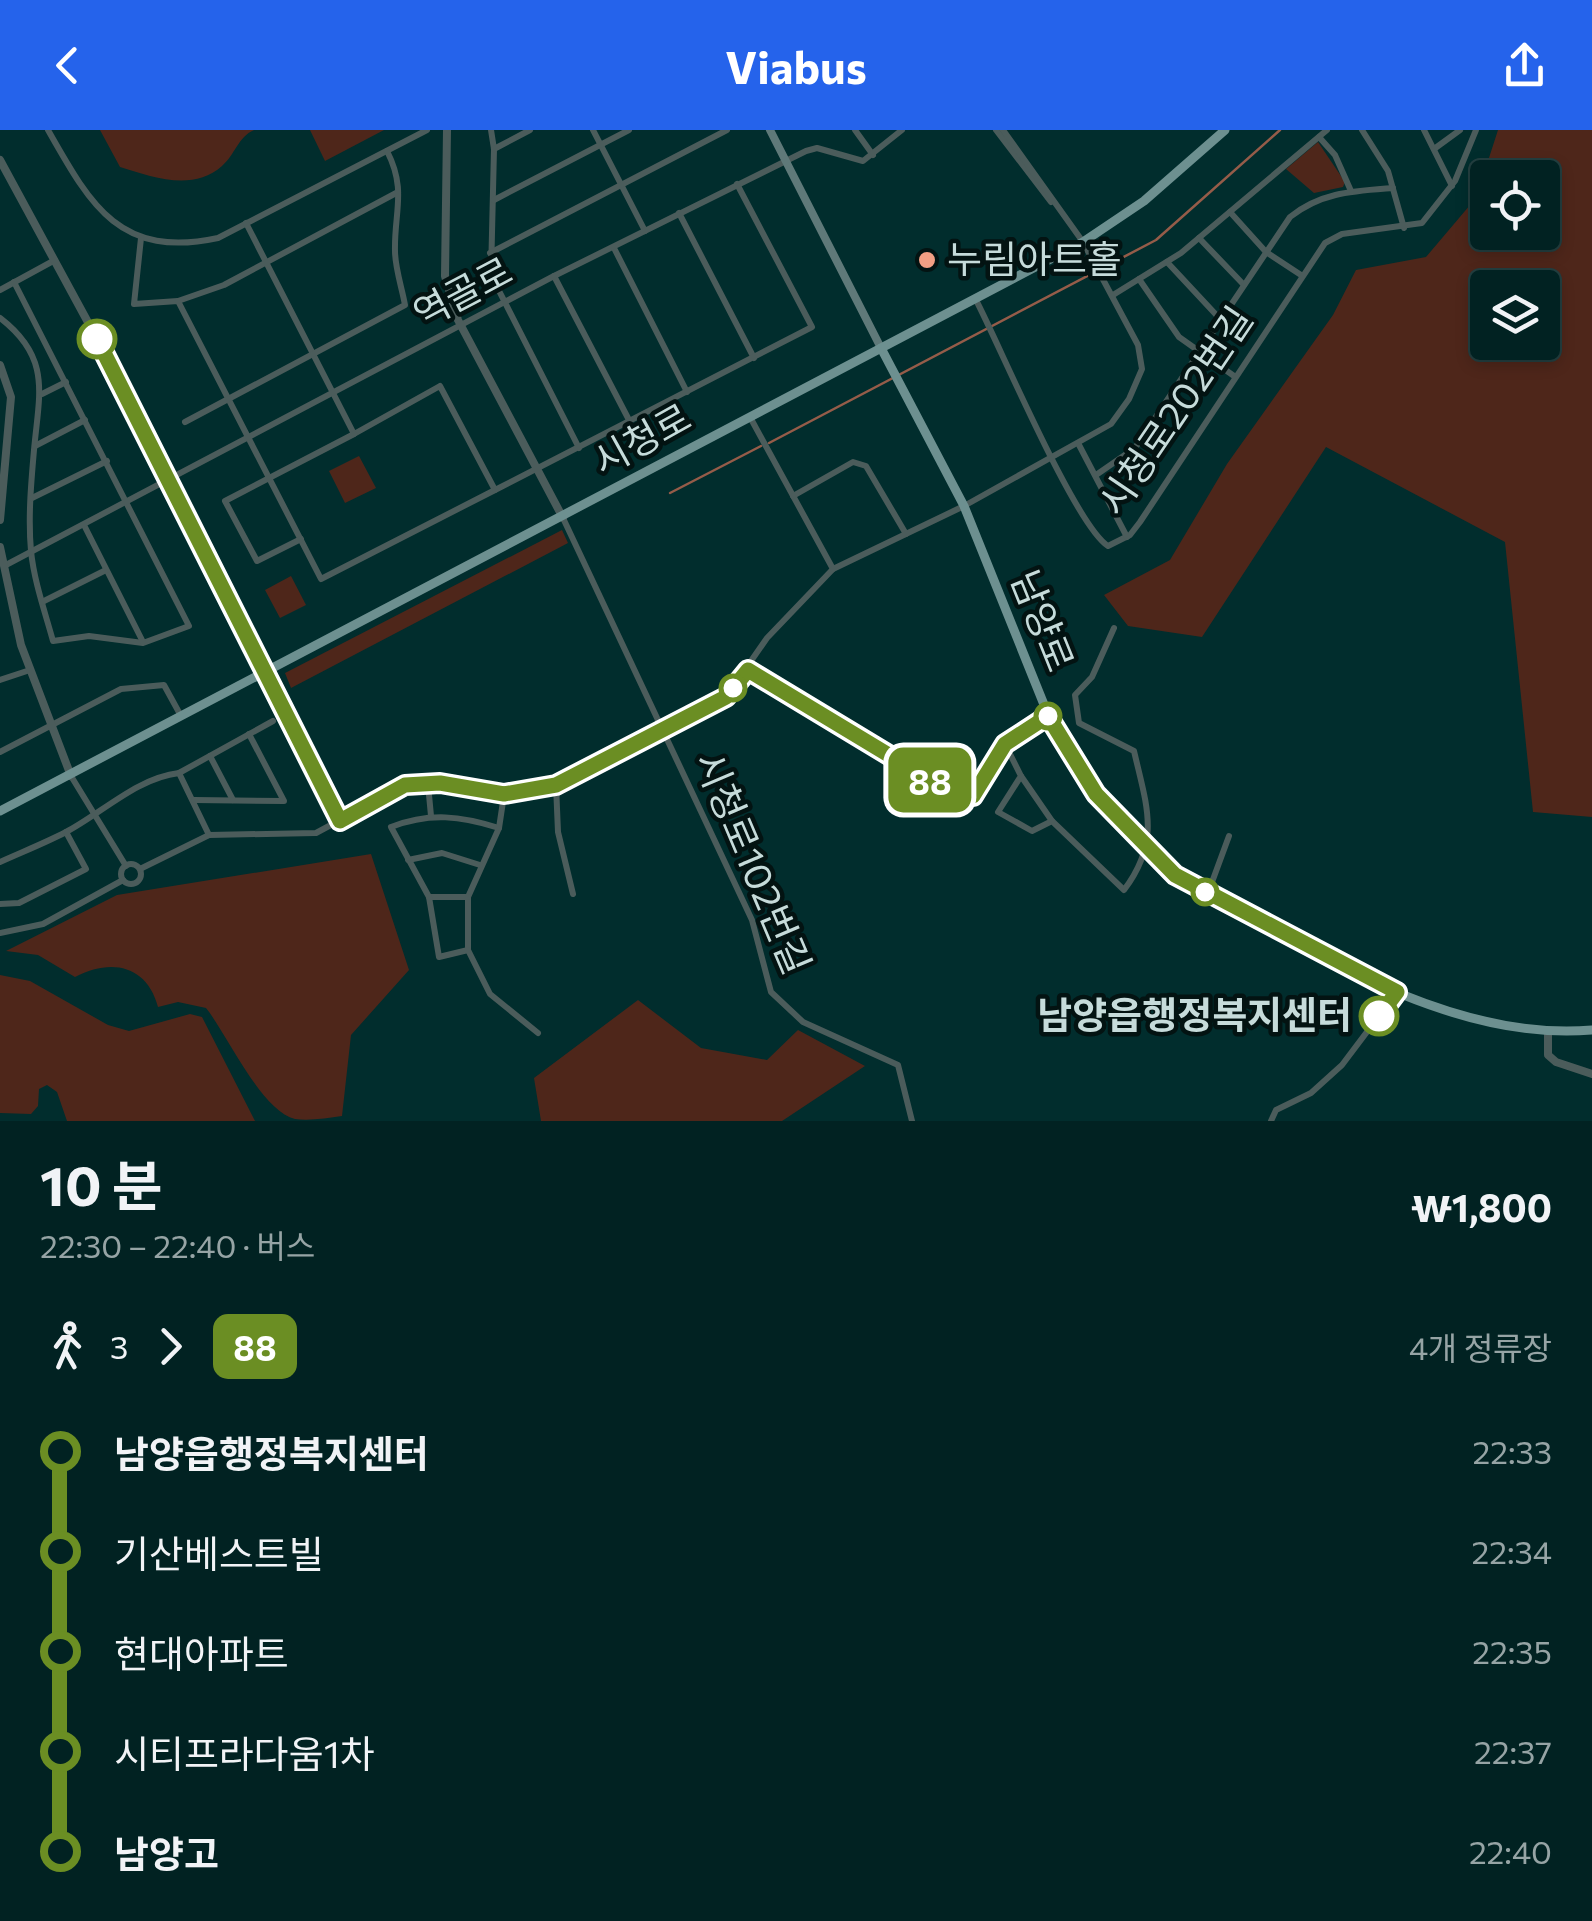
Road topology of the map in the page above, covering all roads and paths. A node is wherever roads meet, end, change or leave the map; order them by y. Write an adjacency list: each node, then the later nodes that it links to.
1 (48, 130): 41 (street)
2 (427, 130): 23 (street)
3 (447, 130): 62 (street)
4 (490, 130): 22 (street)
5 (530, 130): 22 (street)
6 (593, 130): 20 (street)
7 (629, 130): 20 (street)
8 (727, 130): 29 (street)
9 (770, 130): 26 (main road)
10 (856, 130): 24 (street)
11 (902, 130): 24 (street)
12 (1000, 130): 43 (street)
13 (1224, 130): 43 (main road, 시청로)
14 (1327, 130): 19 (street)
15 (1362, 130): 32 (street)
16 (1424, 130): 21 (street)
17 (1460, 130): 21 (street)
18 (1476, 130): 30 (street)
19 (1319, 137): 34 (street); 37 (street)
20 (600, 144): 29 (street); 35 (street)
21 (1434, 149): 30 (street)
22 (494, 150): 35 (street)
23 (387, 151): 33 (street); 38 (street)
24 (873, 156): 26 (street, 역골로)
25 (0, 160): 27 (street)
26 (788, 161): 28 (street, 역골로); 63 (main road)
27 (11, 182): 31 (street); 47 (street)
28 (737, 184): 36 (street, 역골로); 66 (street)
29 (621, 186): 40 (street); 46 (street)
30 (1452, 186): 39 (street)
31 (0, 188)
32 (1393, 188): 34 (street, 시청로202번길); 39 (street)
33 (398, 192): 49 (street); 65 (street)
34 (1352, 192): 45 (street, 시청로202번길)
35 (492, 200): 46 (street)
36 (678, 212): 40 (street, 역골로); 66 (street)
37 (1230, 212): 42 (street); 45 (street)
38 (246, 223): 41 (street); 49 (street)
39 (1404, 228): 51 (street, 시청로202번길)
40 (645, 231): 44 (street, 역골로)
41 (141, 238): 58 (street)
42 (1199, 238): 48 (street); 54 (street)
43 (1083, 242): 56 (street); 57 (main road, 시청로)
44 (614, 248): 50 (street, 역골로); 70 (street)
45 (1266, 252): 51 (street); 54 (street, 시청로202번길)
46 (490, 253): 59 (street)
47 (56, 259): 53 (street); 88 (street)
48 (1168, 262): 52 (street); 61 (street)
49 (266, 264): 58 (street); 65 (street)
50 (554, 276): 59 (street, 역골로); 76 (street)
51 (1301, 276): 68 (street, 시청로202번길)
52 (1138, 280): 56 (street); 64 (street)
53 (14, 282): 55 (street); 69 (street)
54 (1244, 286): 61 (street, 시청로202번길)
55 (0, 290)
56 (1113, 295): 80 (street)
57 (976, 300): 63 (main road, 시청로); 83 (street, 시청로202번길)
58 (178, 301): 73 (street)
59 (502, 303): 62 (street, 역골로); 82 (street)
60 (0, 318): 72 (street)
61 (1221, 320): 64 (street, 시청로202번길)
62 (460, 326): 71 (street, 역골로); 85 (street)
63 (881, 348): 74 (main road, 시청로); 93 (main road, 남양로)
64 (1200, 353): 68 (street); 86 (street, 시청로202번길)
65 (312, 356): 71 (street); 73 (street)
66 (754, 358): 70 (street)
67 (0, 365): 95 (street)
68 (1234, 376): 98 (street, 시청로202번길)
69 (66, 382): 72 (street); 75 (street)
70 (687, 392): 76 (street)
71 (333, 393): 78 (street); 79 (street, 역골로)
72 (42, 394): 81 (street)
73 (230, 401): 77 (street); 79 (street)
74 (749, 415): 90 (street); 94 (main road, 시청로)
75 (85, 420): 81 (street); 84 (street)
76 (629, 420): 82 (street)
77 (185, 422)
78 (354, 434): 87 (street); 89 (street)
79 (248, 438): 87 (street); 88 (street, 역골로)
80 (1078, 443): 83 (street); 86 (street)
81 (34, 446): 91 (street)
82 (579, 448): 85 (street)
83 (1054, 457): 93 (street); 98 (street, 시청로202번길)
84 (107, 461): 91 (street); 92 (street)
85 (538, 470): 89 (street); 94 (street)
86 (1096, 475): 98 (street)
87 (268, 478): 99 (street); 99 (street)
88 (168, 480): 92 (street, 역골로); 110 (street)
89 (495, 490): 99 (street)
90 (793, 496): 97 (street); 103 (street)
91 (30, 498): 101 (street)
92 (128, 502): 96 (street, 역골로); 107 (street)
93 (964, 506): 97 (street); 113 (main road, 남양로)
94 (563, 518): 110 (main road, 시청로); 116 (street, 시청로102번길)
95 (0, 520)
96 (84, 525): 101 (street, 역골로); 104 (street)
97 (906, 534): 103 (street)
98 (1128, 537)
99 (300, 539)
100 (0, 547): 102 (street)
101 (31, 554): 102 (street, 역골로); 105 (street)
102 (4, 566): 108 (street)
103 (834, 569): 109 (street)
104 (106, 570): 105 (street); 107 (street)
105 (42, 602): 107 (street)
106 (1114, 628): 138 (street)
107 (143, 643)
108 (30, 670): 111 (street); 115 (street)
109 (748, 670): 116 (street); 118 (street)
110 (263, 673): 112 (main road, 시청로); 132 (street)
111 (0, 680)
112 (181, 716): 115 (street); 122 (main road, 시청로)
113 (1048, 716): 118 (street); 138 (main road, 남양로)
114 (274, 721): 117 (street)
115 (50, 727): 119 (street); 122 (street)
116 (666, 730): 125 (street); 157 (street, 시청로102번길)
117 (249, 734): 120 (street); 128 (street)
118 (1005, 744): 123 (street)
119 (0, 752)
120 (210, 756): 121 (street); 128 (street)
121 (179, 773): 127 (street); 130 (street)
122 (71, 776): 129 (main road, 시청로); 130 (street)
123 (1021, 776): 133 (street); 133 (street)
124 (428, 784): 126 (street); 131 (street); 132 (street)
125 (556, 785): 126 (street); 145 (street)
126 (504, 794): 134 (street)
127 (194, 800): 128 (street); 136 (street)
128 (234, 801)
129 (0, 811)
130 (95, 815): 135 (street); 142 (street)
131 (431, 816): 134 (street); 139 (street)
132 (340, 821): 136 (street)
133 (1052, 821): 138 (street)
134 (500, 828): 141 (street)
135 (66, 832): 140 (street); 149 (street)
136 (209, 835): 143 (street)
137 (1228, 836): 146 (street)
138 (1147, 849): 146 (main road, 남양로)
139 (408, 860): 141 (street); 147 (street)
140 (0, 862)
141 (480, 865): 148 (street)
142 (126, 866): 143 (street); 144 (street)
143 (140, 869): 144 (street)
144 (123, 880): 150 (street)
145 (573, 894)
146 (1208, 894): 152 (main road, 남양로)
147 (429, 896): 148 (street); 151 (street)
148 (468, 896): 151 (street)
149 (0, 904)
150 (0, 933)
151 (468, 950): 154 (street)
152 (1397, 992): 155 (main road, 남양로); 158 (street)
153 (1592, 1030): 155 (main road, 남양로)
154 (538, 1033)
155 (1548, 1034): 156 (street)
156 (1592, 1074)
157 (912, 1121)
158 (1271, 1121)

